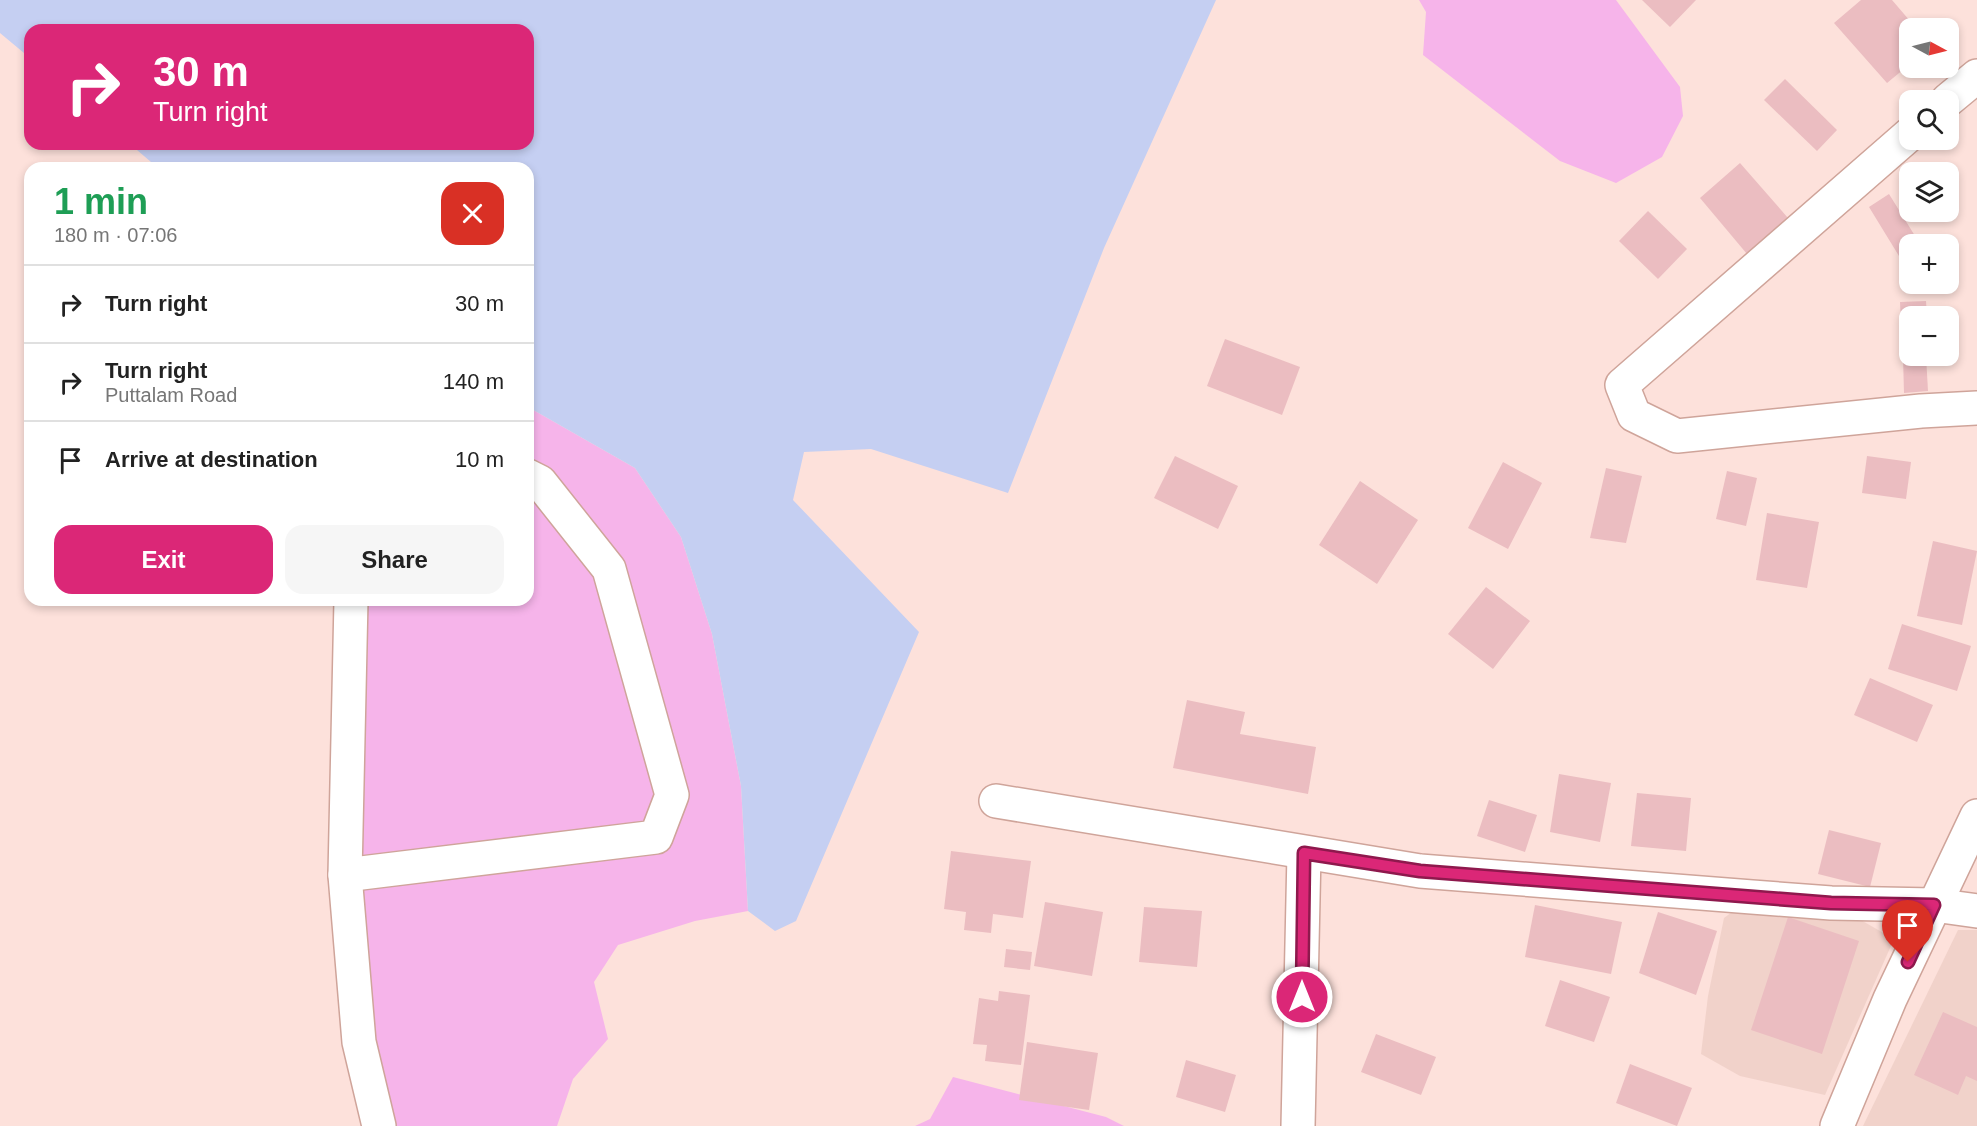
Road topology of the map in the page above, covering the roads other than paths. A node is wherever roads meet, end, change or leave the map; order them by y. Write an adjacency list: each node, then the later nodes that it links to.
1 (1977, 76): 2 (main road)
2 (1959, 91)
3 (1899, 144): 4 (main road)
4 (1977, 408)
5 (534, 479): 10 (main road)
6 (351, 606): 10 (main road)
7 (996, 801): 9 (main road)
8 (1977, 816): 11 (main road)
9 (1304, 853): 11 (main road); 14 (main road)
10 (345, 875): 13 (main road)
11 (1934, 905): 12 (main road); 15 (main road)
12 (1977, 911)
13 (379, 1126)
14 (1298, 1126)
15 (1837, 1126)

